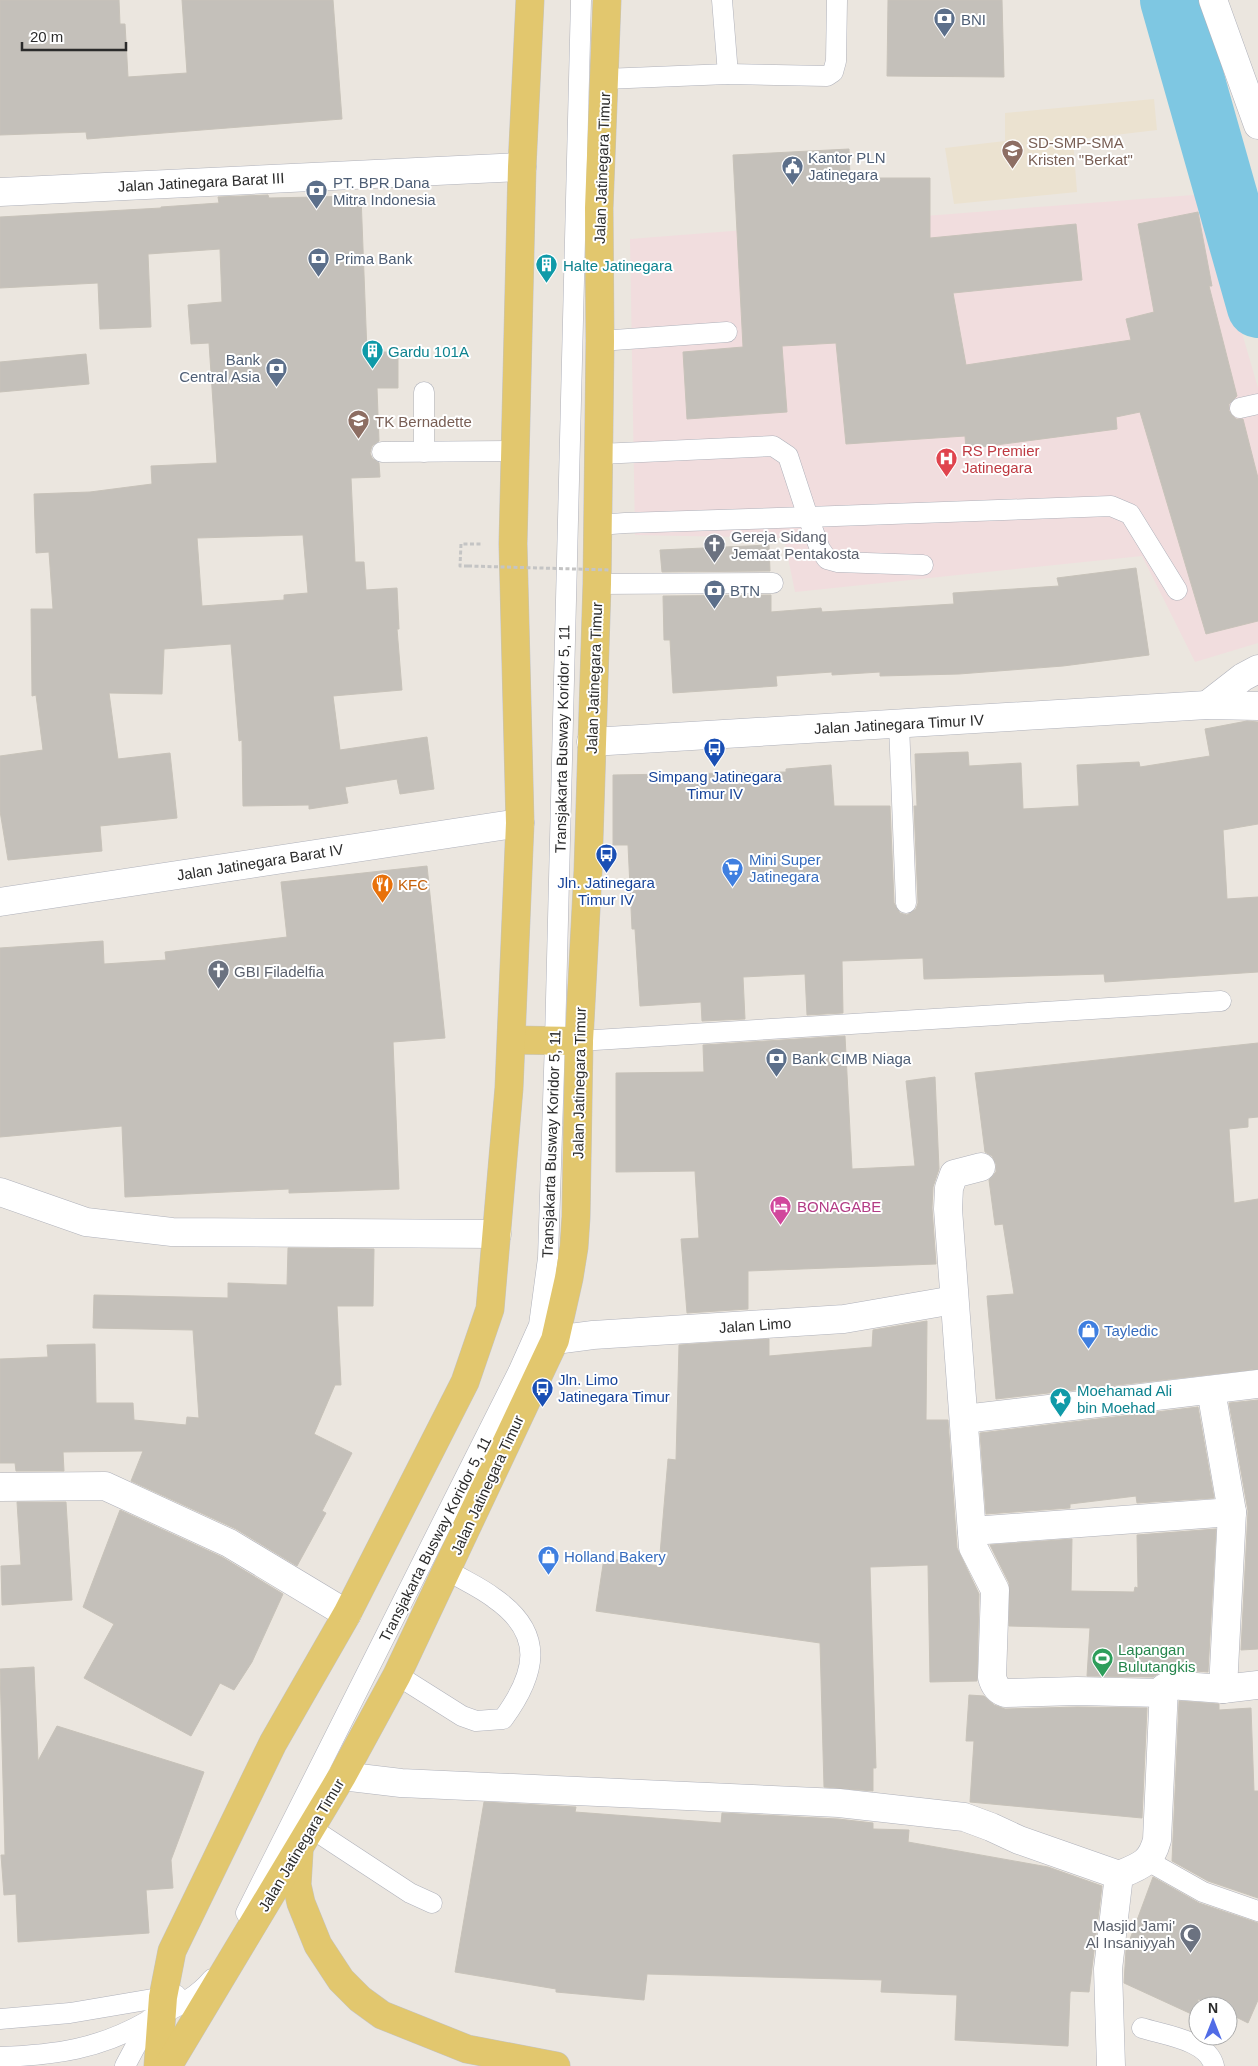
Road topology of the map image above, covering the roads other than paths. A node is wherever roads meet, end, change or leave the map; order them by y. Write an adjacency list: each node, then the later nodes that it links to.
1 (530, 0): 10 (main road)
2 (581, 0): 36 (lane, Transjakarta Busway Koridor 5, 11)
3 (607, 0): 8 (main road, Jalan Jatinegara Timur)
4 (722, 0): 7 (lane)
5 (837, 0): 7 (lane)
6 (1213, 0): 9 (street)
7 (728, 74): 8 (lane)
8 (604, 79): 13 (main road, Jalan Jatinegara Timur)
9 (1258, 125)
10 (522, 167): 11 (street, Jalan Jatinegara Barat III); 15 (main road)
11 (0, 192)
12 (727, 332): 13 (lane)
13 (600, 342): 18 (main road, Jalan Jatinegara Timur)
14 (424, 392): 17 (lane)
15 (516, 451): 17 (lane); 31 (main road)
16 (382, 452): 17 (lane)
17 (424, 452)
18 (599, 454): 19 (lane); 20 (main road, Jalan Jatinegara Timur)
19 (808, 517): 20 (lane); 21 (lane); 24 (lane)
20 (598, 525): 22 (main road, Jalan Jatinegara Timur)
21 (923, 565)
22 (604, 577): 23 (lane); 30 (main road, Jalan Jatinegara Timur)
23 (773, 582)
24 (1177, 590)
25 (1251, 673): 26 (street); 27 (street)
26 (1258, 700)
27 (1207, 705): 28 (street, Jalan Jatinegara Timur IV); 29 (street, Jalan Jatinegara Timur IV)
28 (1258, 706)
29 (899, 724): 30 (street, Jalan Jatinegara Timur IV); 33 (lane)
30 (591, 742): 36 (main road, Jalan Jatinegara Timur)
31 (520, 823): 32 (street, Jalan Jatinegara Barat IV); 35 (main road)
32 (0, 902)
33 (906, 903)
34 (1221, 1001): 36 (lane)
35 (512, 1040): 36 (main road); 39 (main road)
36 (567, 1041): 41 (main road, Jalan Jatinegara Timur); 60 (lane, Transjakarta Busway Koridor 5, 11)
37 (981, 1167): 40 (street)
38 (0, 1192): 39 (street)
39 (497, 1234): 49 (main road)
40 (954, 1300): 41 (street, Jalan Limo); 44 (street)
41 (555, 1340): 48 (main road, Jalan Jatinegara Timur)
42 (1258, 1384): 43 (street)
43 (1211, 1390): 44 (street); 46 (street)
44 (964, 1419): 47 (street)
45 (0, 1487): 49 (street)
46 (1232, 1512): 47 (street); 52 (street)
47 (972, 1531): 53 (street)
48 (447, 1570): 50 (main road, Jalan Jatinegara Timur); 50 (lane)
49 (347, 1614): 61 (main road)
50 (397, 1675): 54 (main road, Jalan Jatinegara Timur)
51 (1258, 1685): 52 (street)
52 (1223, 1689): 53 (street)
53 (1162, 1693): 56 (street)
54 (342, 1776): 55 (main road, Jalan Jatinegara Timur); 57 (street)
55 (306, 1837): 58 (lane); 60 (main road, Jalan Jatinegara Timur); 68 (main road)
56 (1148, 1860): 57 (street); 59 (lane)
57 (1119, 1875): 69 (street)
58 (432, 1903)
59 (1258, 1911)
60 (208, 1989): 61 (lane); 67 (main road, Jalan Jatinegara Timur)
61 (158, 2011): 62 (lane); 64 (lane); 65 (lane); 66 (main road)
62 (0, 2020)
63 (1142, 2028): 70 (lane)
64 (0, 2057)
65 (125, 2066)
66 (158, 2066)
67 (168, 2066)
68 (556, 2066)
69 (1112, 2066)
70 (1214, 2066)

